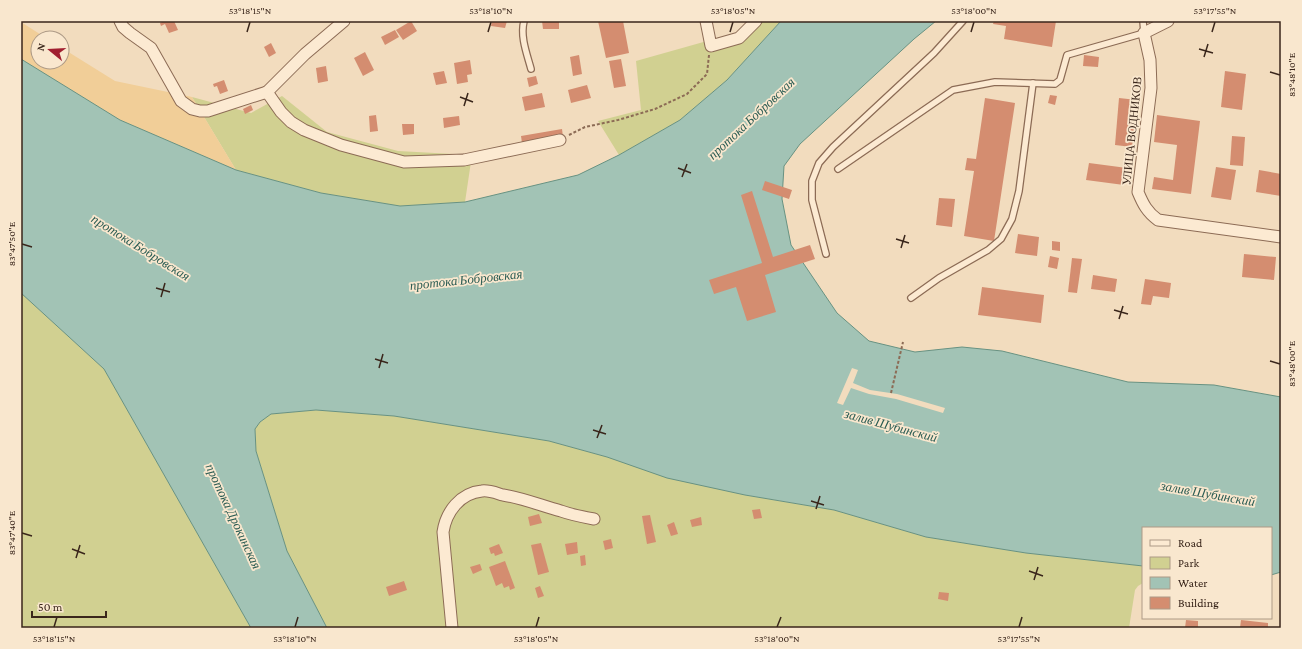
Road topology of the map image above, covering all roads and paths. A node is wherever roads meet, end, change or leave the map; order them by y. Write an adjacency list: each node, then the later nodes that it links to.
1 (120, 21): 13 (street)
2 (344, 21): 13 (street)
3 (524, 21): 11 (lane)
4 (706, 21): 10 (street)
5 (756, 21): 10 (street)
6 (963, 21): 17 (lane)
7 (1143, 21): 9 (lane)
8 (1168, 21): 9 (street)
9 (1144, 33): 12 (lane); 16 (street, УЛИЦА ВОДНИКОВ)
10 (711, 46): 14 (path)
11 (531, 69)
12 (1033, 83): 15 (lane); 18 (lane)
13 (267, 92): 14 (street)
14 (560, 140)
15 (838, 168)
16 (1281, 237)
17 (826, 254)
18 (911, 298)
19 (903, 342): 20 (path)
20 (890, 393)
21 (594, 519): 22 (street)
22 (452, 628)

